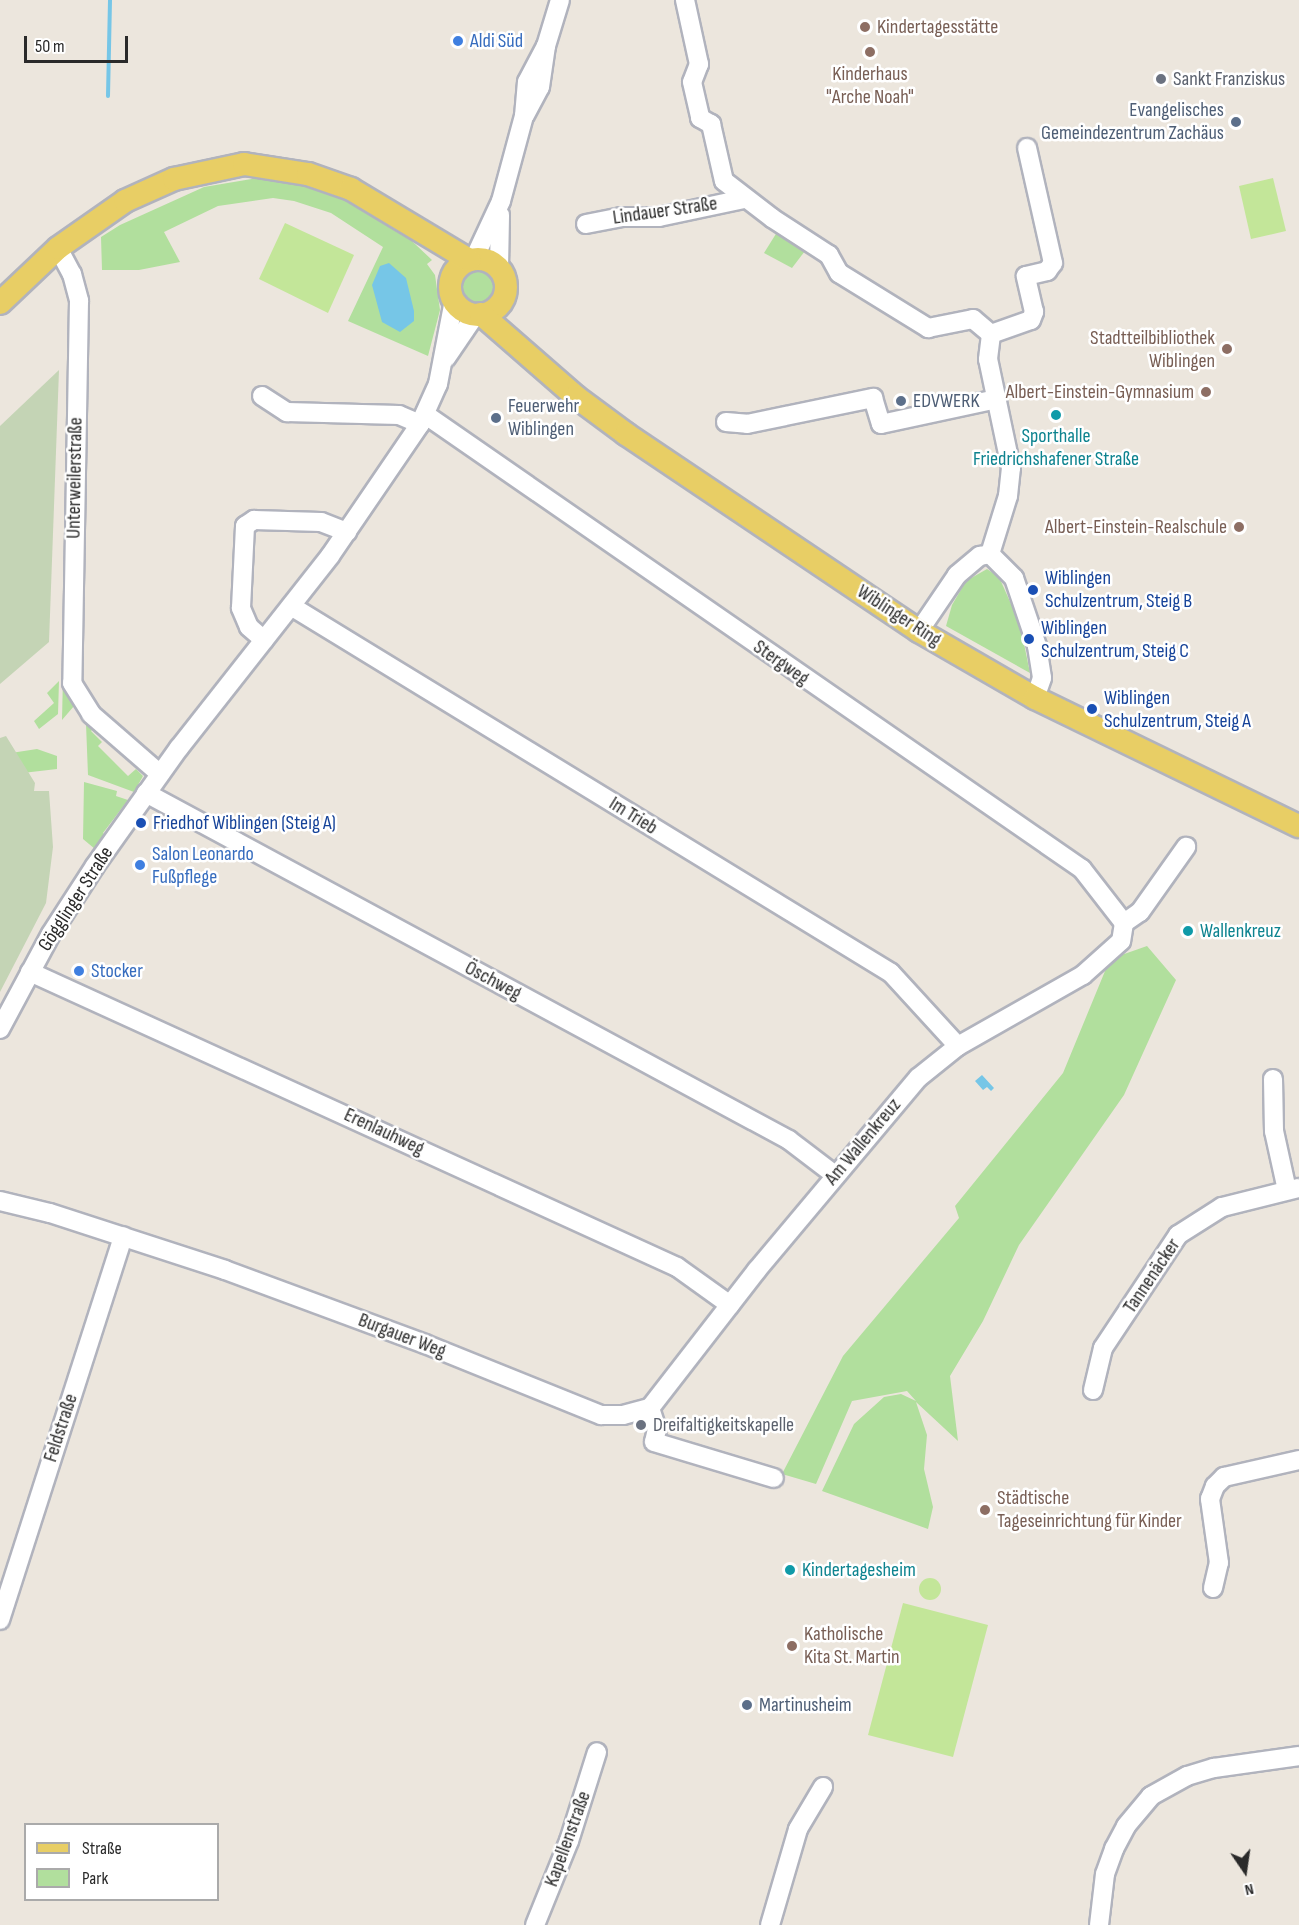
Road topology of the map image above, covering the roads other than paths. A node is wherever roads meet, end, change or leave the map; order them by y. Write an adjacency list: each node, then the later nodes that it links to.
1 (560, 0): 5 (street)
2 (685, 0): 4 (street, Lindauer Straße)
3 (1027, 148): 15 (street)
4 (744, 199): 6 (street, Lindauer Straße); 15 (street, Lindauer Straße)
5 (501, 201): 9 (street); 10 (street)
6 (586, 224)
7 (418, 232): 8 (main road); 9 (main road); 11 (main road)
8 (58, 248): 13 (main road); 28 (street, Unterweilerstraße)
9 (471, 260): 10 (main road); 11 (main road)
10 (498, 268): 12 (main road)
11 (452, 290): 14 (main road); 17 (street, Gögglinger Straße)
12 (503, 298): 14 (main road); 16 (main road, Wiblinger Ring)
13 (0, 303)
14 (479, 314): 16 (main road, Wiblinger Ring); 17 (street, Gögglinger Straße)
15 (991, 334): 19 (street)
16 (531, 356): 25 (main road, Wiblinger Ring)
17 (443, 362): 20 (street, Gögglinger Straße)
18 (262, 396): 20 (street)
19 (997, 399): 21 (street); 23 (street)
20 (423, 420): 22 (street, Gögglinger Straße); 32 (street, Stergweg)
21 (726, 422)
22 (347, 532): 24 (street, Gögglinger Straße); 26 (street)
23 (990, 554): 25 (street); 27 (street)
24 (291, 606): 26 (street, Gögglinger Straße); 35 (street, Im Trieb)
25 (919, 631): 27 (main road, Wiblinger Ring)
26 (264, 640): 28 (street, Gögglinger Straße)
27 (1035, 698): 30 (main road, Wiblinger Ring)
28 (160, 774): 29 (street, Gögglinger Straße)
29 (146, 793): 33 (street, Gögglinger Straße); 37 (street, Öschweg)
30 (1299, 826)
31 (1186, 847): 32 (street)
32 (1124, 927): 35 (street, Am Wallenkreuz)
33 (30, 972): 34 (street, Gögglinger Straße); 41 (street, Erenlauhweg)
34 (0, 1029)
35 (958, 1046): 37 (street, Am Wallenkreuz)
36 (1273, 1079): 38 (street, Tannenäcker)
37 (835, 1175): 41 (street, Am Wallenkreuz)
38 (1293, 1189): 42 (street, Tannenäcker)
39 (0, 1202): 40 (street, Burgauer Weg)
40 (123, 1236): 43 (street, Burgauer Weg); 47 (street, Feldstraße)
41 (730, 1305): 43 (street, Am Wallenkreuz)
42 (1093, 1390)
43 (650, 1408): 45 (street)
44 (1299, 1460): 46 (street)
45 (774, 1478)
46 (1213, 1588)
47 (0, 1620)
48 (597, 1752): 51 (street, Kapellenstraße)
49 (1299, 1756): 53 (street)
50 (823, 1787): 52 (street)
51 (535, 1925)
52 (770, 1925)
53 (1099, 1925)

